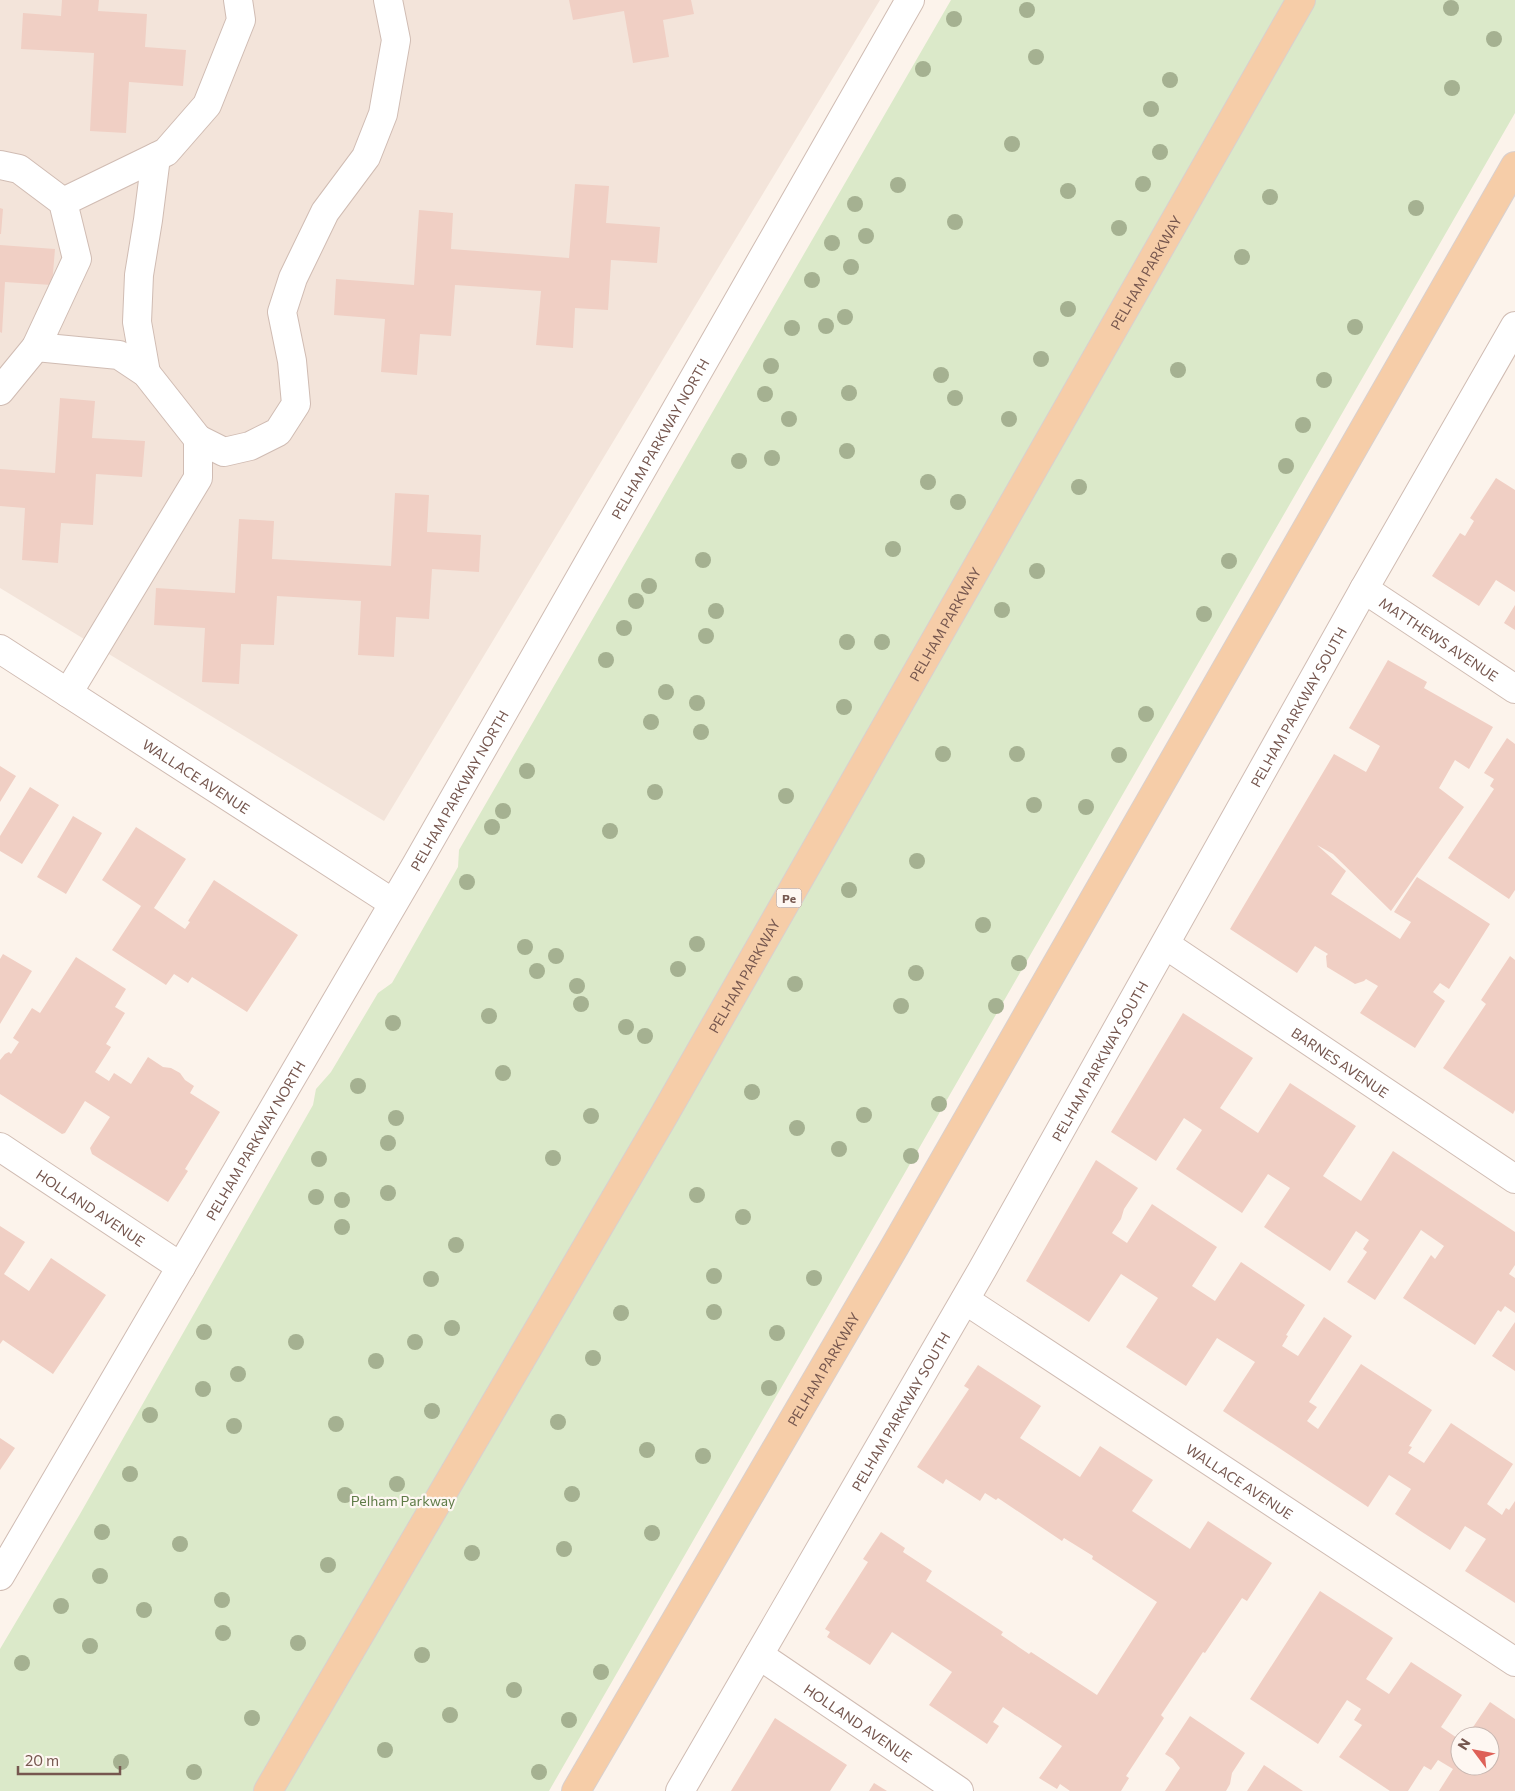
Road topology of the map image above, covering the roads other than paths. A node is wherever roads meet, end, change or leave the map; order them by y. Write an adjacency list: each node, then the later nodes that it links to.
1 (238, 0): 5 (street)
2 (388, 0): 13 (street)
3 (910, 0): 18 (street, PELHAM PARKWAY NORTH)
4 (1301, 0): 27 (main road, PELHAM PARKWAY / Pe)
5 (156, 157): 8 (street); 11 (street)
6 (0, 165): 8 (street)
7 (1515, 166): 28 (main road, PELHAM PARKWAY)
8 (62, 202): 10 (street)
9 (1515, 326): 14 (street, PELHAM PARKWAY SOUTH)
10 (36, 347): 11 (street); 12 (street)
11 (146, 373): 13 (street)
12 (0, 390)
13 (198, 438): 17 (street)
14 (1364, 589): 16 (street, MATTHEWS AVENUE); 19 (street, PELHAM PARKWAY SOUTH)
15 (0, 649): 17 (street, WALLACE AVENUE)
16 (1515, 689)
17 (68, 692): 18 (street, WALLACE AVENUE)
18 (393, 903): 22 (street, PELHAM PARKWAY NORTH)
19 (1166, 944): 21 (street, BARNES AVENUE); 23 (street, PELHAM PARKWAY SOUTH)
20 (0, 1147): 22 (street, HOLLAND AVENUE)
21 (1515, 1179)
22 (182, 1267): 24 (street, PELHAM PARKWAY NORTH)
23 (965, 1300): 25 (street, PELHAM PARKWAY SOUTH); 26 (street, WALLACE AVENUE)
24 (0, 1576)
25 (759, 1655): 29 (street, PELHAM PARKWAY SOUTH); 30 (street, HOLLAND AVENUE)
26 (1515, 1662)
27 (268, 1791)
28 (576, 1791)
29 (680, 1791)
30 (959, 1791)

